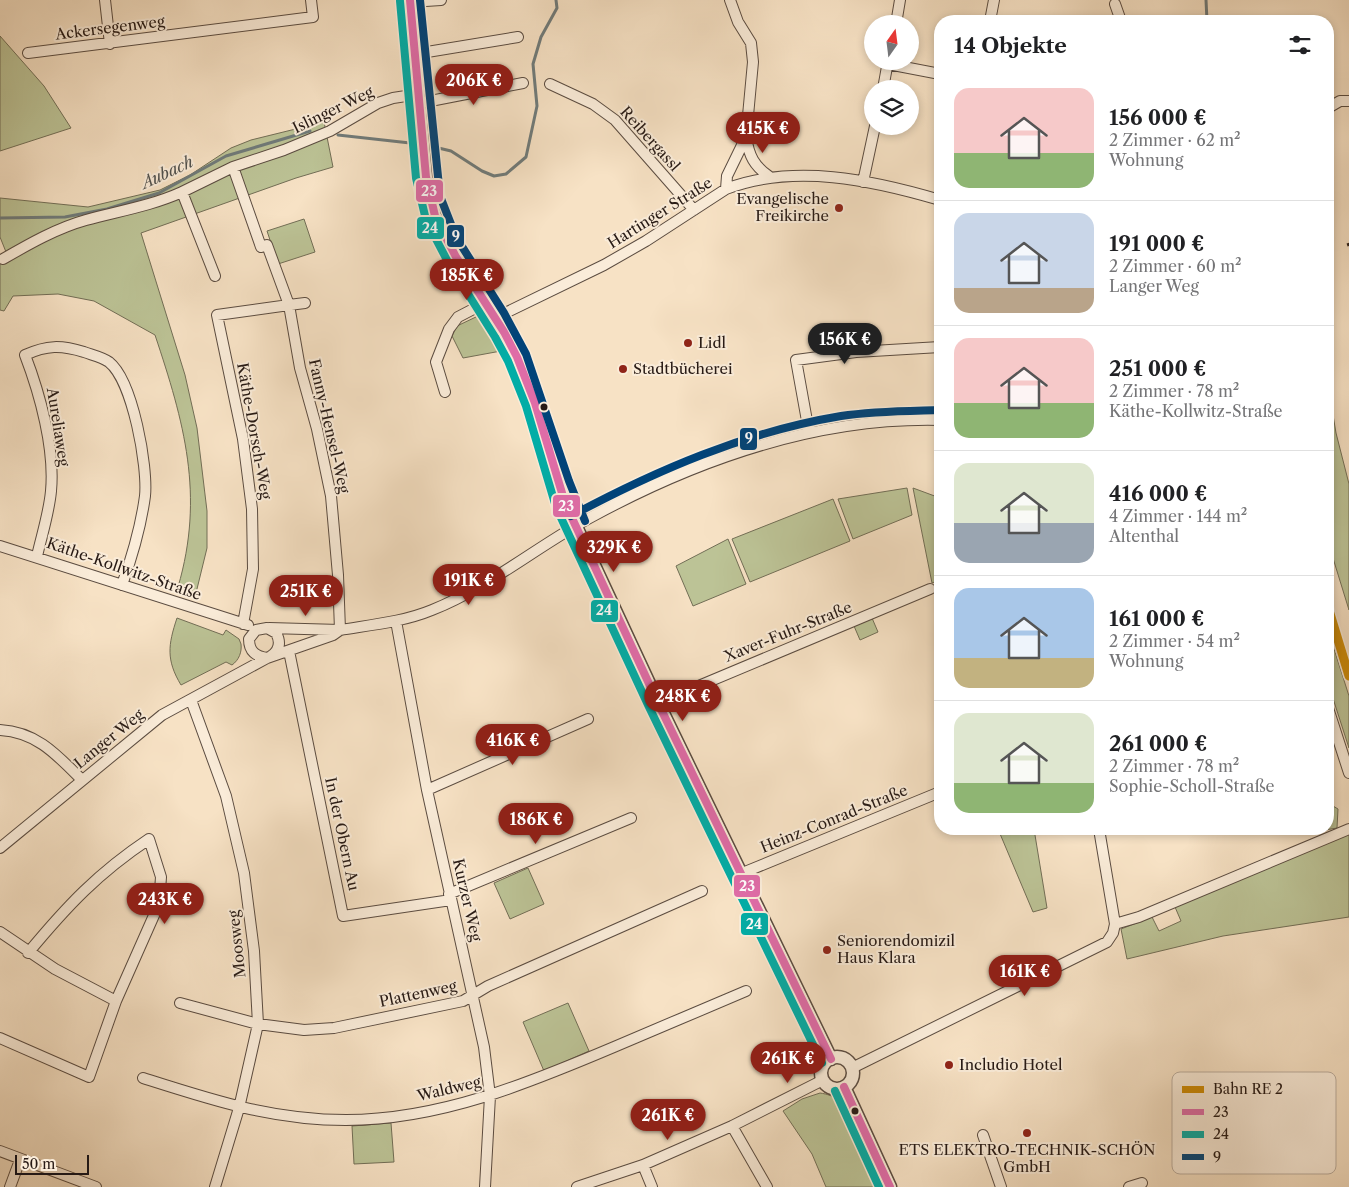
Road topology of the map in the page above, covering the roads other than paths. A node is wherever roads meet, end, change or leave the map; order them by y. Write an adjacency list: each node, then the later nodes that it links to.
1 (105, 0): 13 (street)
2 (311, 0): 13 (street, Ackersegenweg)
3 (442, 0): 7 (street)
4 (730, 0): 24 (street)
5 (900, 0): 9 (street)
6 (994, 0): 10 (street)
7 (410, 1): 15 (street)
8 (1115, 4): 11 (street)
9 (898, 15)
10 (991, 15)
11 (1120, 15)
12 (518, 37): 15 (street)
13 (110, 44): 14 (street, Ackersegenweg)
14 (28, 53)
15 (415, 54): 20 (street)
16 (919, 69): 17 (street)
17 (934, 73)
18 (523, 83): 20 (street, Islinger Weg)
19 (550, 84): 31 (street, Reibergassl)
20 (420, 99): 25 (street, Islinger Weg); 35 (street)
21 (1349, 100): 22 (street)
22 (1334, 104)
23 (873, 135): 27 (street)
24 (746, 137): 26 (street); 28 (street)
25 (233, 166): 29 (street, Islinger Weg); 36 (street)
26 (770, 177): 27 (street, Hartinger Straße); 28 (street, Hartinger Straße)
27 (863, 182): 30 (street, Hartinger Straße)
28 (726, 189): 31 (street, Hartinger Straße)
29 (182, 192): 32 (street, Islinger Weg); 33 (street)
30 (934, 199)
31 (694, 210): 37 (street, Hartinger Straße)
32 (2, 259)
33 (215, 276)
34 (305, 303): 36 (street)
35 (485, 303): 37 (street); 39 (street)
36 (289, 305): 48 (street, Käthe-Dorsch-Weg); 50 (street, Fanny-Hensel-Weg)
37 (495, 318): 42 (street)
38 (934, 348): 41 (street)
39 (445, 392)
40 (934, 420): 41 (street, Langer Weg)
41 (809, 432): 42 (street, Langer Weg)
42 (576, 525): 47 (street, Langer Weg); 57 (street)
43 (0, 546): 44 (street, Käthe-Kollwitz-Straße)
44 (37, 556): 45 (street, Käthe-Kollwitz-Straße); 45 (street, Aureliaweg)
45 (122, 585): 48 (street, Käthe-Kollwitz-Straße)
46 (930, 589): 57 (street, Xaver-Fuhr-Straße)
47 (396, 621): 50 (street, Langer Weg); 63 (street, Kurzer Weg)
48 (241, 623): 49 (street, Käthe-Kollwitz-Straße); 51 (street)
49 (268, 628): 50 (street, Käthe-Kollwitz-Straße); 51 (street); 54 (street)
50 (340, 630): 53 (street, Langer Weg)
51 (249, 640): 52 (street)
52 (251, 651): 54 (street); 55 (street)
53 (289, 651): 54 (street, Langer Weg); 71 (street, In der Obern Au)
54 (269, 657): 55 (street, Langer Weg)
55 (248, 670): 56 (street, Langer Weg)
56 (191, 700): 62 (street, Langer Weg); 79 (street, Moosweg)
57 (658, 703): 69 (street)
58 (588, 719): 63 (street)
59 (1334, 727): 61 (street)
60 (0, 730): 62 (street)
61 (1349, 773)
62 (82, 780): 68 (street, Langer Weg)
63 (427, 790): 71 (street, Kurzer Weg)
64 (934, 794): 69 (street, Heinz-Conrad-Straße)
65 (631, 818): 71 (street, In der Obern Au)
66 (1349, 829): 72 (street)
67 (1100, 835): 72 (street)
68 (0, 848)
69 (740, 874): 81 (street)
70 (702, 891): 76 (street, Plattenweg)
71 (450, 897): 76 (street, Kurzer Weg)
72 (1115, 924): 82 (street)
73 (0, 932): 74 (street)
74 (28, 953): 77 (street); 77 (street)
75 (746, 991): 86 (street, Waldweg)
76 (474, 994): 79 (street, Plattenweg); 86 (street, Kurzer Weg)
77 (116, 1002): 80 (street)
78 (180, 1003): 79 (street, Plattenweg)
79 (258, 1024): 87 (street, Moosweg)
80 (0, 1038)
81 (831, 1059): 82 (street); 84 (street)
82 (852, 1068): 85 (street)
83 (143, 1078): 87 (street, Waldweg)
84 (823, 1080): 85 (street); 88 (street)
85 (844, 1087): 101 (street)
86 (490, 1096): 87 (street, Waldweg); 97 (street, Kurzer Weg)
87 (239, 1108): 96 (street, Moosweg)
88 (732, 1126): 92 (street); 100 (street)
89 (984, 1136): 102 (street)
90 (0, 1151): 91 (street)
91 (20, 1160): 94 (street); 95 (street)
92 (643, 1165): 98 (street); 99 (street)
93 (1142, 1183): 103 (street)
94 (10, 1187)
95 (96, 1187)
96 (215, 1187)
97 (485, 1187)
98 (577, 1187)
99 (652, 1187)
100 (766, 1187)
101 (890, 1187)
102 (1001, 1187)
103 (1128, 1187)

